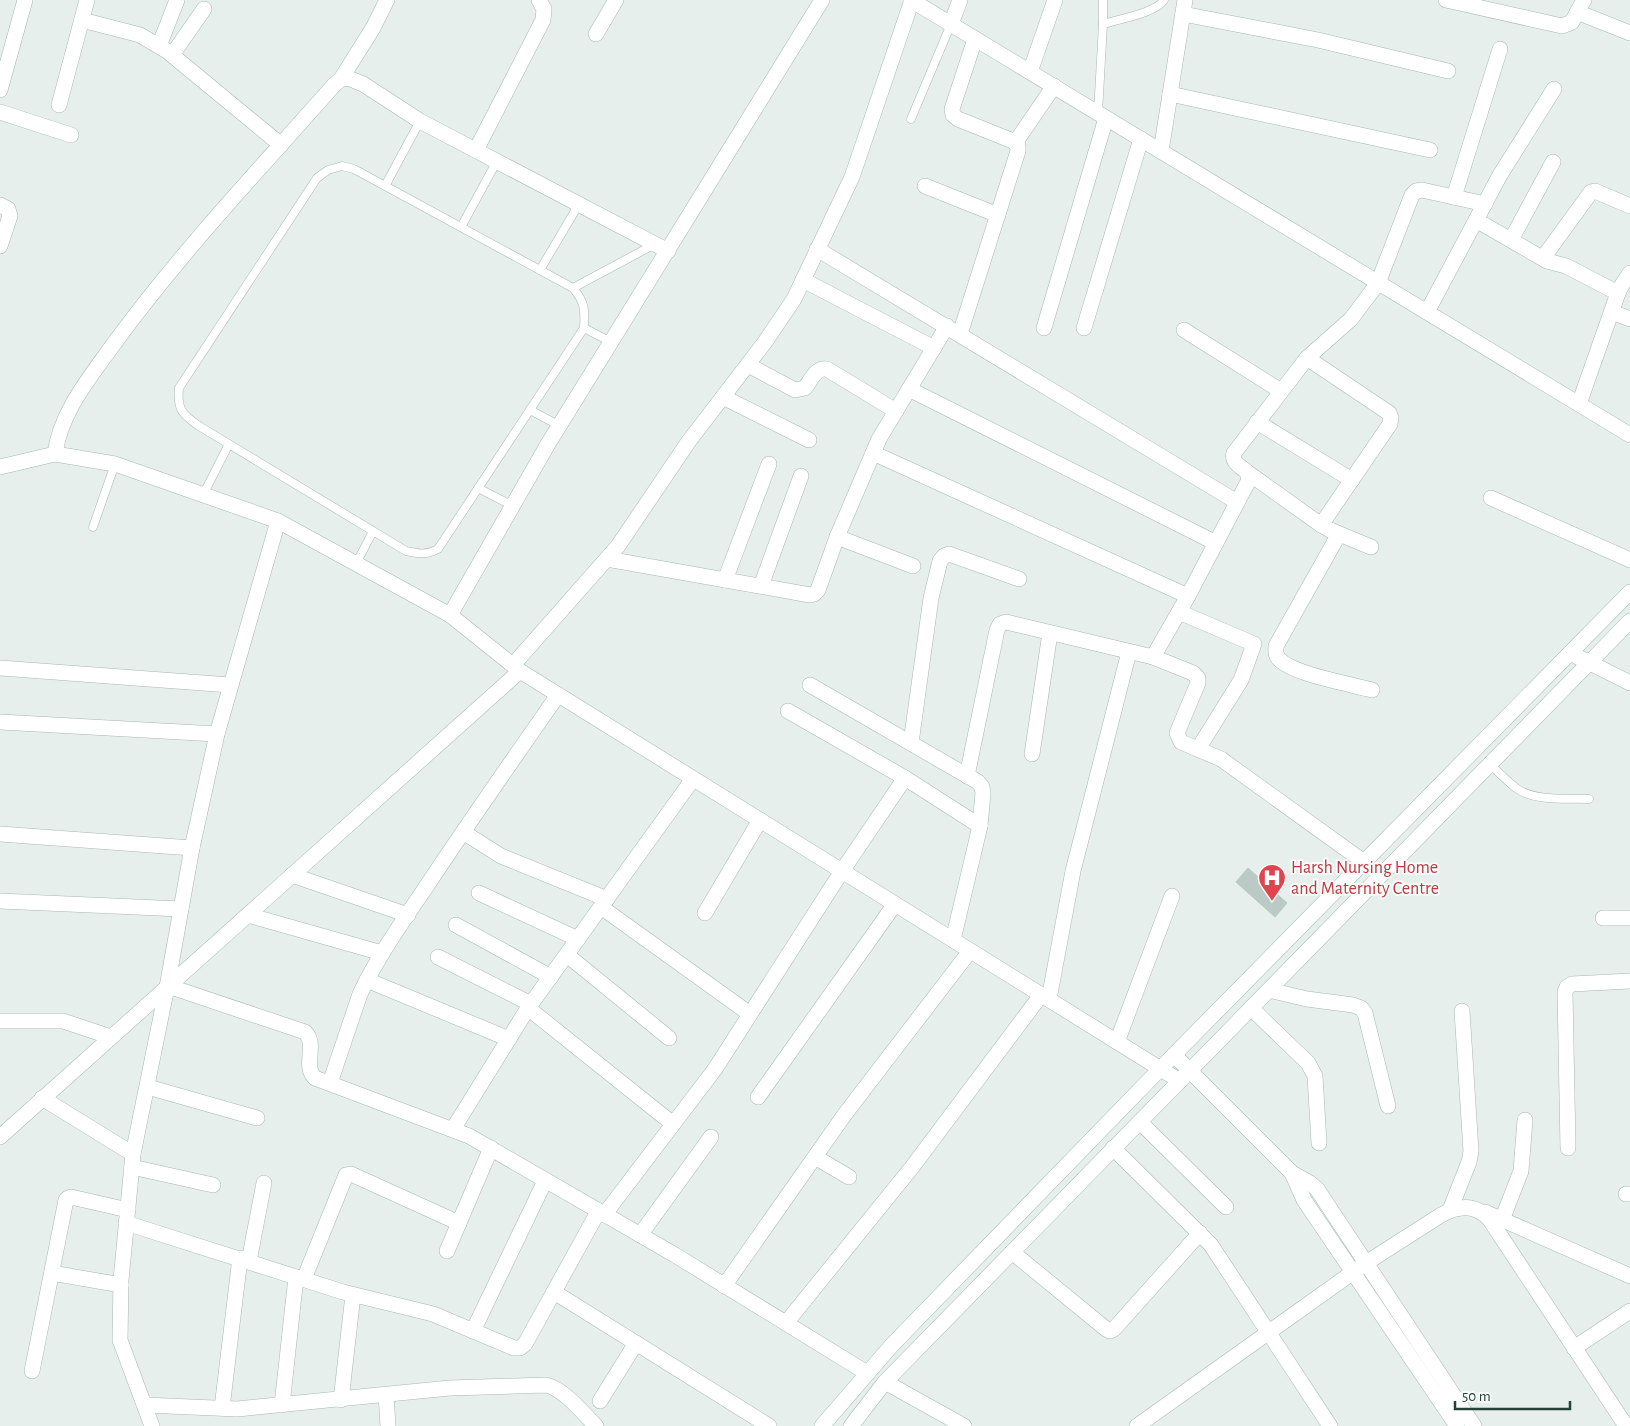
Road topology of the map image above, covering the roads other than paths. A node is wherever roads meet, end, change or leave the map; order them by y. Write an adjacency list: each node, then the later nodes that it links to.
1 (25, 0): 31 (street)
2 (87, 0): 17 (street)
3 (177, 0): 23 (street)
4 (387, 0): 28 (street)
5 (539, 0): 42 (street)
6 (616, 0): 21 (street)
7 (822, 0): 59 (street)
8 (912, 0): 18 (street); 60 (street)
9 (960, 0): 18 (street)
10 (1055, 0): 27 (street)
11 (1103, 0): 19 (lane)
12 (1164, 0): 19 (lane)
13 (1446, 0): 14 (street)
14 (1580, 6): 20 (street)
15 (1184, 7): 26 (street); 32 (street)
16 (204, 9): 25 (street)
17 (82, 20): 23 (street); 33 (street)
18 (951, 24): 22 (street); 36 (lane)
19 (1103, 24): 35 (lane)
20 (1630, 33)
21 (596, 34)
22 (975, 38): 27 (street); 40 (street)
23 (159, 46): 25 (street)
24 (1500, 49): 49 (street)
25 (172, 55): 41 (street)
26 (1448, 70)
27 (1030, 72): 29 (street)
28 (341, 79): 37 (street); 41 (street)
29 (1054, 86): 35 (street); 40 (street)
30 (1554, 89): 52 (street)
31 (0, 90)
32 (1170, 94): 43 (street); 44 (street)
33 (60, 105)
34 (0, 112): 38 (street)
35 (1102, 116): 39 (street); 72 (street)
36 (911, 120)
37 (420, 121): 42 (street); 47 (lane)
38 (71, 135)
39 (1140, 139): 44 (street); 73 (street)
40 (1015, 143): 54 (street)
41 (281, 145): 92 (street)
42 (476, 150): 45 (street)
43 (1430, 150)
44 (1161, 151): 65 (street)
45 (497, 161): 51 (street); 56 (lane)
46 (1553, 162): 57 (street)
47 (385, 186): 56 (lane); 90 (lane)
48 (925, 186): 54 (street)
49 (1454, 197): 52 (street); 65 (street)
50 (0, 204): 58 (street)
51 (579, 204): 59 (street); 62 (lane)
52 (1485, 204): 55 (street)
53 (1630, 206): 61 (street)
54 (998, 215): 74 (street)
55 (1476, 220): 57 (street); 68 (street)
56 (461, 227): 62 (lane)
57 (1511, 240): 61 (street)
58 (0, 246)
59 (661, 248): 66 (lane); 76 (street)
60 (818, 250): 64 (street); 74 (street)
61 (1543, 258): 67 (street)
62 (540, 270): 66 (lane)
63 (1630, 273): 67 (street)
64 (803, 280): 77 (street); 79 (street)
65 (1378, 283): 68 (street); 78 (street)
66 (573, 288): 71 (lane)
67 (1618, 293): 69 (street)
68 (1427, 312): 83 (street)
69 (1612, 312): 70 (street); 83 (street)
70 (1630, 319)
71 (584, 328): 76 (lane); 84 (lane)
72 (1044, 328)
73 (1084, 328)
74 (954, 330): 77 (street); 102 (street)
75 (1184, 330): 81 (street)
76 (611, 342): 87 (street)
77 (934, 348): 80 (street)
78 (1307, 358): 81 (street); 98 (street)
79 (748, 365): 82 (street); 85 (street)
80 (909, 389): 85 (street); 110 (street)
81 (1281, 392): 86 (street)
82 (723, 397): 89 (street); 112 (street)
83 (1579, 404): 88 (street)
84 (530, 410): 87 (lane); 99 (lane)
85 (896, 411): 91 (street)
86 (1257, 422): 96 (street); 98 (street)
87 (560, 426): 103 (street)
88 (1630, 435)
89 (809, 440)
90 (229, 444): 100 (lane); 107 (lane)
91 (873, 453): 109 (street); 120 (street)
92 (55, 454): 93 (street); 95 (street)
93 (115, 464): 100 (street); 106 (lane)
94 (769, 464): 117 (street)
95 (0, 467)
96 (1247, 472): 102 (street); 105 (street)
97 (801, 476): 118 (street)
98 (1352, 480): 105 (street)
99 (478, 488): 103 (lane); 107 (lane)
100 (203, 495): 104 (street)
101 (1491, 498): 113 (street)
102 (1237, 502): 110 (street)
103 (513, 506): 122 (street)
104 (278, 521): 114 (street); 133 (street)
105 (1321, 525): 108 (street)
106 (93, 527)
107 (373, 531): 114 (lane)
108 (1338, 534): 111 (street); 134 (street)
109 (837, 536): 115 (street); 118 (street)
110 (1216, 543): 120 (street)
111 (1371, 547)
112 (607, 559): 117 (street); 130 (street)
113 (1630, 560)
114 (356, 564): 122 (street)
115 (913, 566)
116 (1019, 579): 139 (street)
117 (725, 580): 118 (street)
118 (761, 586)
119 (1630, 592): 126 (street)
120 (1188, 596): 121 (street)
121 (1179, 612): 127 (street); 140 (street)
122 (450, 615): 130 (street)
123 (1630, 621): 128 (street)
124 (1050, 633): 125 (street); 141 (street); 143 (street)
125 (1129, 652): 127 (street); 180 (street)
126 (1570, 653): 128 (street); 152 (street)
127 (1153, 657): 140 (street)
128 (1590, 663): 131 (street); 142 (street)
129 (0, 668): 133 (street)
130 (516, 668): 135 (street); 154 (street)
131 (1630, 684)
132 (810, 685): 139 (street)
133 (230, 686): 138 (street)
134 (1372, 690)
135 (558, 694): 144 (street); 149 (street)
136 (788, 711): 145 (street)
137 (0, 722): 138 (street)
138 (217, 734): 151 (street)
139 (911, 743): 143 (street)
140 (1198, 749): 152 (street)
141 (1032, 754)
142 (1490, 764): 146 (lane); 158 (street)
143 (967, 776): 148 (street)
144 (693, 778): 147 (street); 160 (street)
145 (905, 778): 148 (street); 153 (street)
146 (1589, 799)
147 (760, 820): 153 (street); 163 (street)
148 (980, 826): 170 (street)
149 (462, 832): 160 (street); 165 (street)
150 (0, 834): 151 (street)
151 (192, 848): 162 (street)
152 (1364, 862): 155 (street)
153 (842, 871): 161 (street); 184 (street)
154 (292, 875): 164 (street); 165 (street)
155 (1343, 884): 158 (street); 190 (street)
156 (480, 893): 169 (street)
157 (1172, 896): 189 (street)
158 (1359, 898): 179 (street)
159 (0, 901): 162 (street)
160 (604, 903): 169 (street); 184 (street)
161 (896, 904): 170 (street); 195 (street)
162 (181, 909): 178 (street)
163 (705, 913)
164 (248, 915): 172 (street); 178 (street)
165 (408, 915): 172 (street)
166 (1603, 918): 167 (street)
167 (1630, 918)
168 (456, 925): 175 (street)
169 (578, 939): 173 (street)
170 (953, 940): 171 (street)
171 (970, 951): 180 (street); 209 (street)
172 (382, 954): 176 (street)
173 (567, 955): 175 (street); 187 (street)
174 (438, 957): 181 (street)
175 (551, 977): 181 (street)
176 (367, 980): 188 (street); 193 (street)
177 (1630, 981): 208 (street)
178 (168, 986): 186 (street); 193 (street); 194 (street)
179 (1269, 990): 182 (street); 197 (street)
180 (1045, 997): 189 (street); 238 (street)
181 (530, 1006): 188 (street); 201 (street)
182 (1251, 1008): 192 (street); 205 (street)
183 (1462, 1011): 217 (street)
184 (750, 1014): 201 (street)
185 (0, 1021): 186 (street)
186 (111, 1037): 196 (street)
187 (669, 1038)
188 (509, 1039): 202 (street)
189 (1117, 1042): 191 (street)
190 (1174, 1055): 191 (street); 192 (street)
191 (1160, 1069): 192 (street); 244 (street)
192 (1185, 1075): 200 (street); 211 (street)
193 (330, 1083): 202 (street)
194 (148, 1087): 198 (street); 210 (street)
195 (758, 1097)
196 (42, 1098): 203 (street); 210 (street)
197 (1388, 1106)
198 (257, 1118)
199 (1525, 1120): 221 (street)
200 (1140, 1122): 207 (street); 216 (street)
201 (672, 1124): 219 (street)
202 (453, 1129): 206 (street)
203 (0, 1136)
204 (710, 1137): 224 (street)
205 (1319, 1143)
206 (491, 1148): 213 (street); 222 (street)
207 (1113, 1148): 223 (street); 226 (street)
208 (1568, 1148)
209 (815, 1157): 212 (street); 234 (street)
210 (133, 1160): 215 (street); 220 (street)
211 (1292, 1173): 228 (street); 230 (street)
212 (850, 1178)
213 (545, 1181): 219 (street); 239 (street)
214 (264, 1183): 227 (street)
215 (213, 1185)
216 (1226, 1207)
217 (1450, 1210): 218 (street); 228 (street)
218 (1483, 1211): 221 (street); 242 (street)
219 (601, 1213): 224 (street); 235 (street)
220 (127, 1216): 227 (street); 229 (street); 233 (street)
221 (1502, 1220): 231 (street)
222 (459, 1223): 225 (street); 232 (street)
223 (1200, 1233): 226 (street); 240 (street)
224 (640, 1235): 234 (street)
225 (447, 1251)
226 (1012, 1252): 245 (street)
227 (244, 1260): 232 (street); 251 (street)
228 (1366, 1264): 230 (street); 262 (street)
229 (52, 1272): 233 (street); 243 (street)
230 (1353, 1272): 240 (street); 261 (street)
231 (1630, 1276)
232 (300, 1278): 236 (street); 250 (street)
233 (121, 1285): 249 (street)
234 (724, 1286): 238 (street)
235 (554, 1292): 239 (street); 241 (street)
236 (353, 1295): 239 (street); 247 (street)
237 (1630, 1311): 242 (street)
238 (786, 1323): 244 (street)
239 (473, 1330)
240 (1268, 1333): 252 (street); 260 (street)
241 (636, 1343): 248 (street); 256 (street)
242 (1574, 1348): 263 (street)
243 (32, 1371)
244 (867, 1373): 257 (street)
245 (885, 1382): 258 (street); 259 (street)
246 (386, 1395): 247 (street); 254 (street); 255 (street)
247 (341, 1400): 250 (street)
248 (600, 1401)
249 (145, 1405): 251 (street); 253 (street)
250 (282, 1405): 251 (street)
251 (222, 1408)
252 (1322, 1423)
253 (152, 1426)
254 (388, 1426)
255 (596, 1426)
256 (770, 1426)
257 (822, 1426)
258 (851, 1426)
259 (964, 1426)
260 (1136, 1426)
261 (1457, 1426)
262 (1474, 1426)
263 (1626, 1426)

